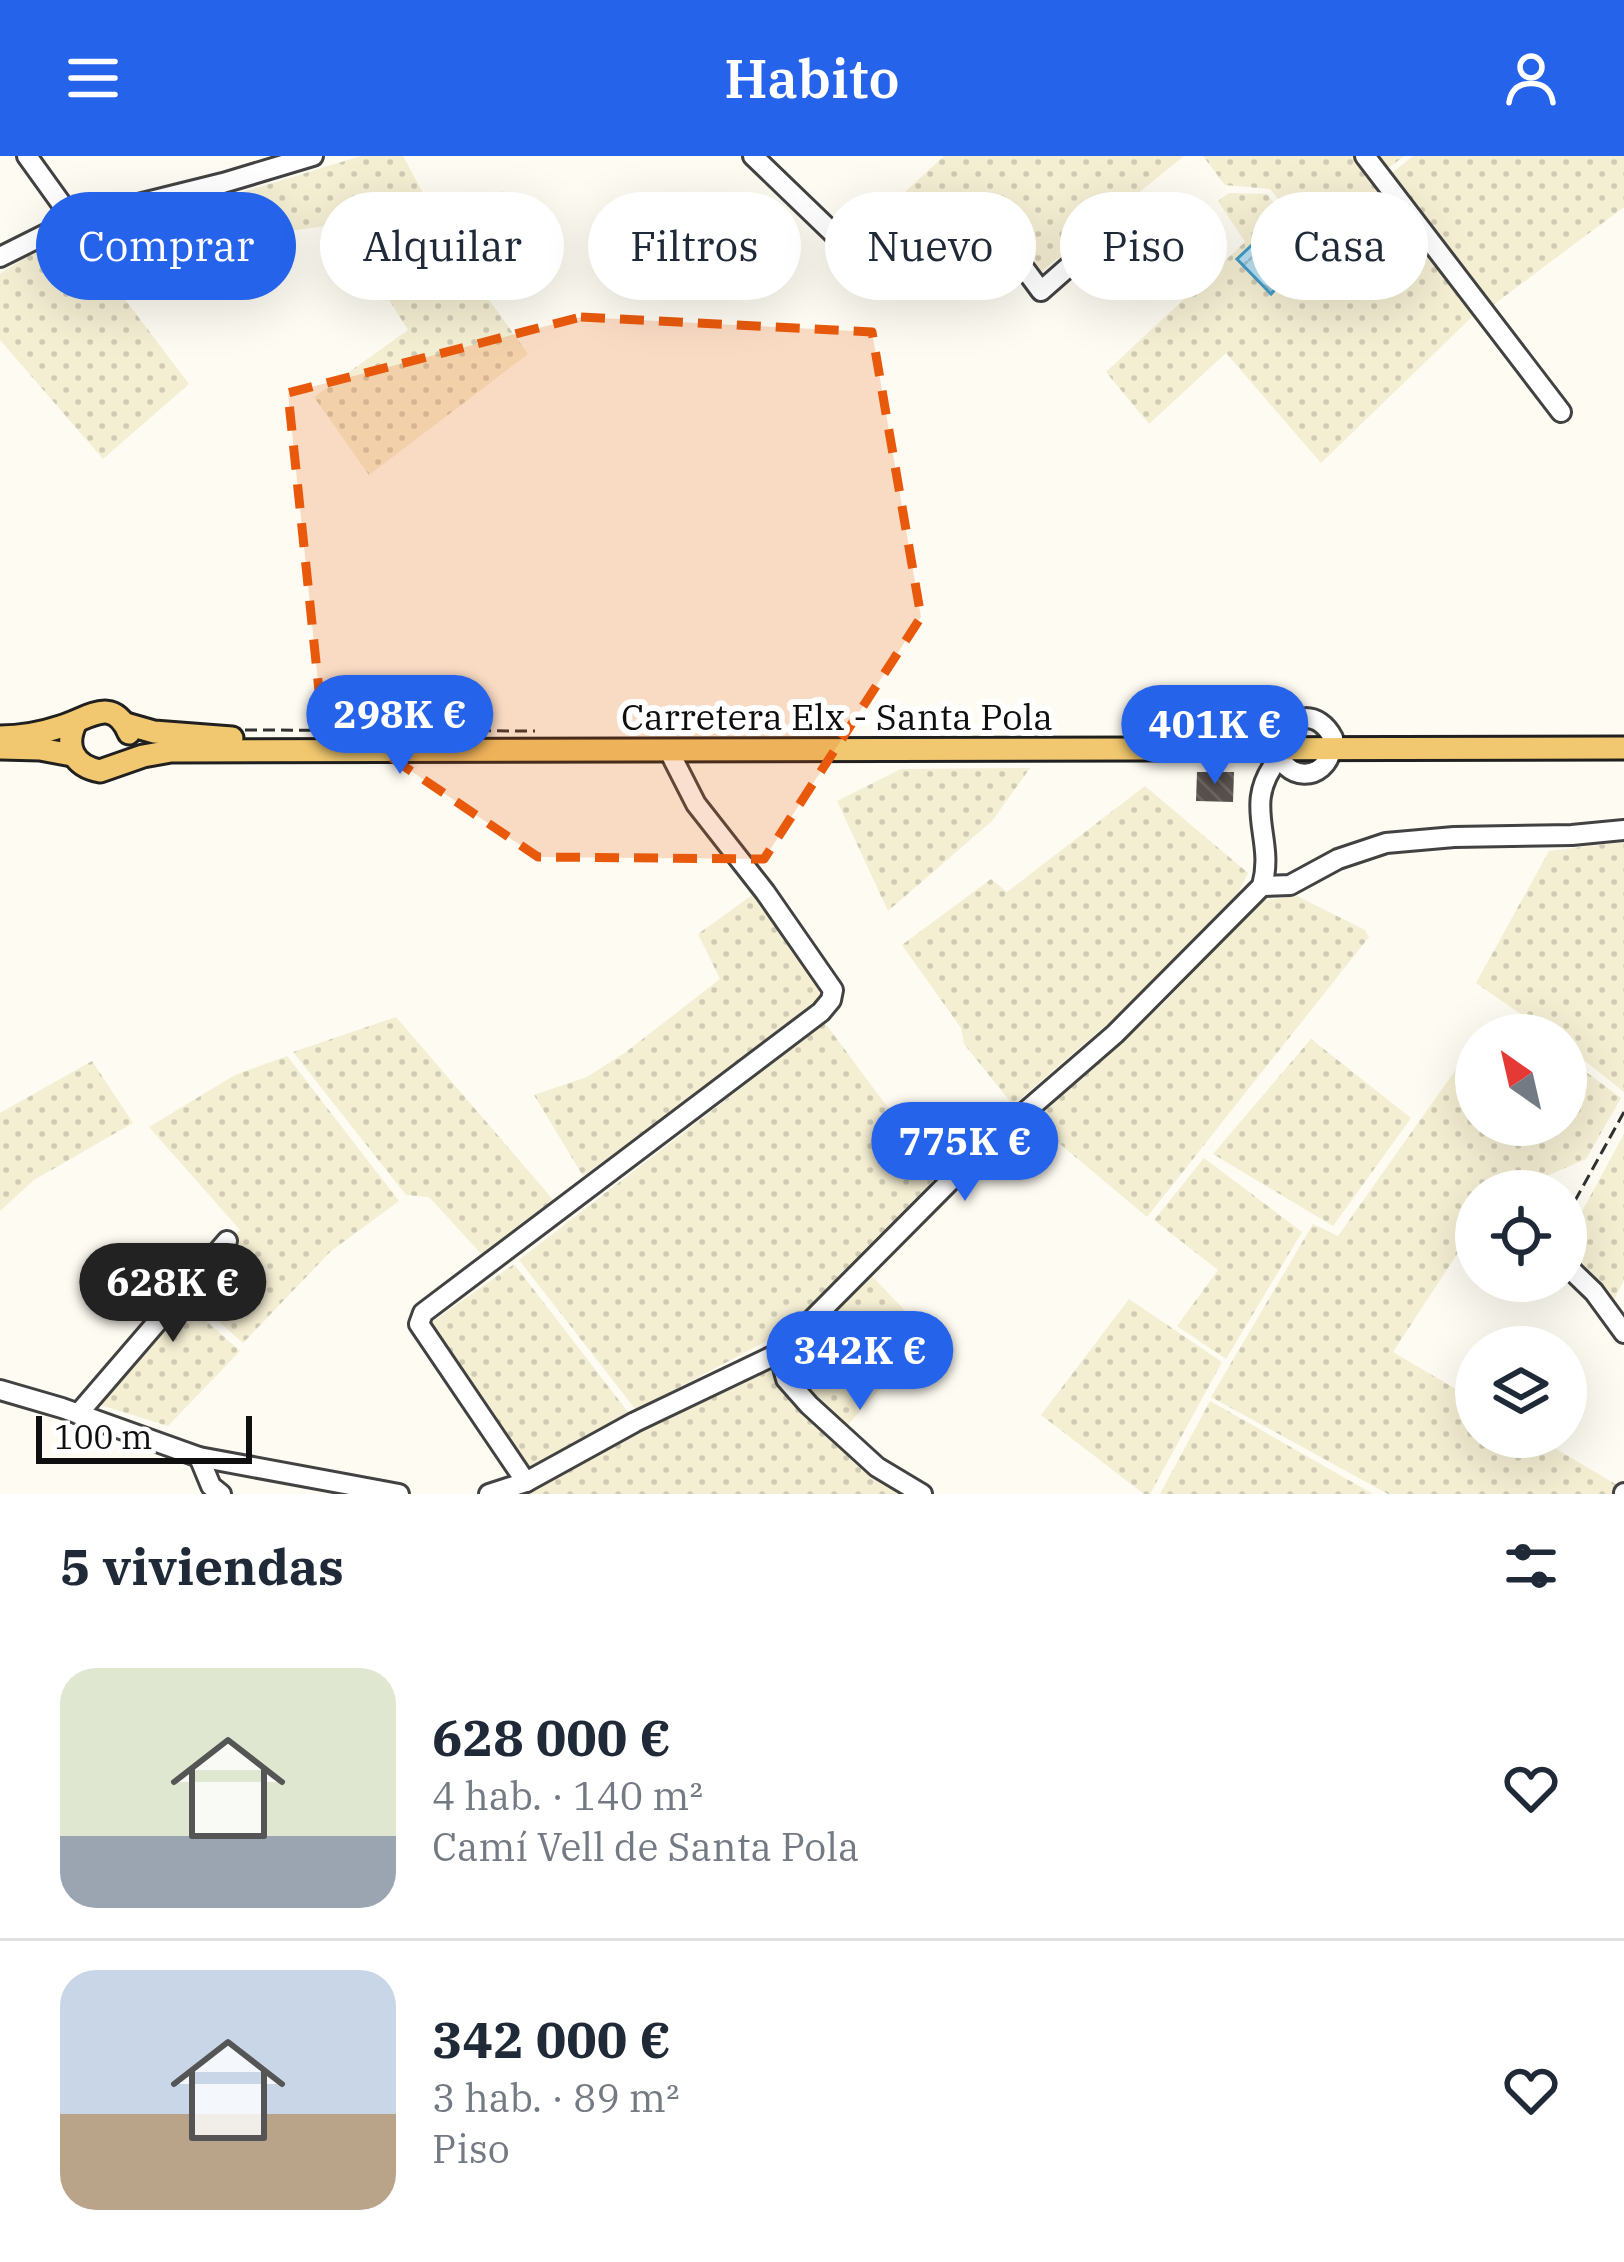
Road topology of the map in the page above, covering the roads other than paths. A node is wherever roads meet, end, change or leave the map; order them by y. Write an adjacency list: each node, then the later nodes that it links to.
1 (27, 156): 5 (street)
2 (313, 156): 6 (street)
3 (753, 156): 9 (street)
4 (1365, 156): 10 (street)
5 (53, 192)
6 (187, 192)
7 (36, 239): 8 (street)
8 (0, 257)
9 (1060, 275)
10 (1561, 412)
11 (76, 722): 12 (main road); 13 (main road); 19 (main road)
12 (126, 724): 17 (main road, Carretera Elx - Santa Pola); 20 (main road)
13 (0, 737)
14 (1332, 743): 15 (main road, Carretera Elx - Santa Pola); 17 (main road, Carretera Elx - Santa Pola); 17 (street)
15 (1624, 744)
16 (0, 748): 19 (main road)
17 (1278, 748): 18 (main road, Carretera Elx - Santa Pola); 22 (street)
18 (671, 749): 20 (main road, Carretera Elx - Santa Pola); 30 (street)
19 (72, 755): 20 (main road)
20 (123, 762)
21 (1624, 830): 22 (street)
22 (1262, 886): 26 (street)
23 (227, 1241): 28 (street)
24 (1587, 1285): 25 (street)
25 (1624, 1333)
26 (779, 1353): 30 (street); 34 (street)
27 (0, 1390): 28 (street)
28 (78, 1414): 29 (street)
29 (199, 1457): 31 (street); 32 (street)
30 (526, 1482): 33 (street)
31 (213, 1491)
32 (399, 1494)
33 (489, 1494)
34 (922, 1494)

